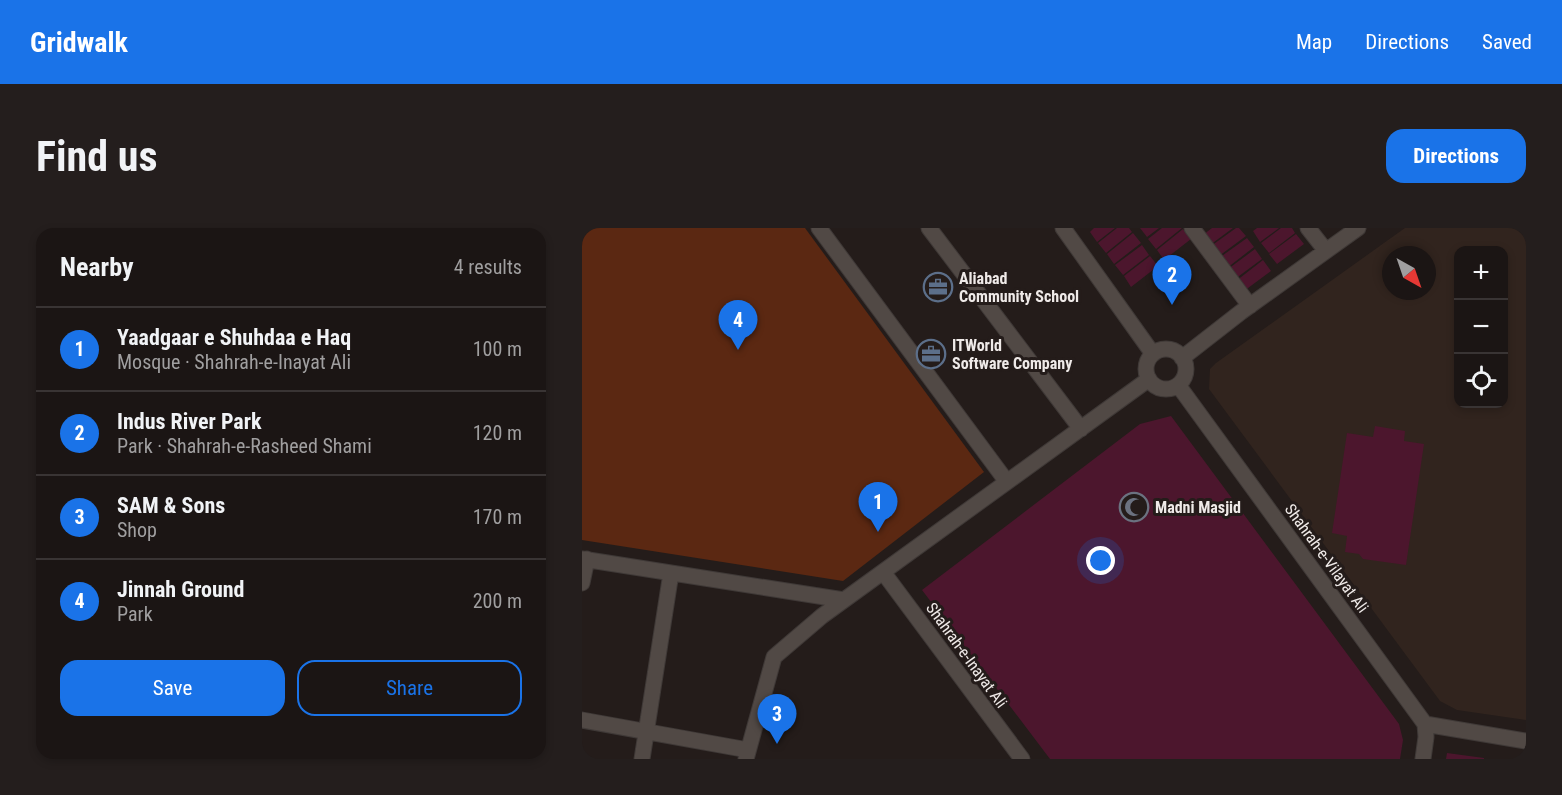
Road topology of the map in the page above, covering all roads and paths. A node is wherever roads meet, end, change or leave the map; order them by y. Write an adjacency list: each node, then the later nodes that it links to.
1 (819, 228): 14 (street)
2 (929, 228): 13 (street)
3 (1063, 228): 9 (street)
4 (1192, 228): 8 (street)
5 (1308, 228): 7 (street)
6 (1358, 228): 7 (street)
7 (1326, 251): 8 (street)
8 (1250, 306): 10 (street)
9 (1153, 354): 10 (street); 11 (street)
10 (1182, 358): 12 (street)
11 (1149, 379): 12 (street); 13 (street)
12 (1178, 385): 21 (street, Shahrah-e-Vilayat Ali)
13 (1081, 429): 14 (street)
14 (1007, 482): 16 (street)
15 (584, 559): 17 (street); 18 (street)
16 (883, 572): 19 (street); 26 (street, Shahrah-e-Inayat Ali)
17 (670, 573): 19 (street); 22 (street)
18 (582, 583)
19 (844, 600): 24 (street)
20 (582, 720): 22 (street)
21 (1425, 724): 23 (street); 27 (street)
22 (645, 731): 24 (street); 25 (street)
23 (1526, 741)
24 (747, 754)
25 (642, 759)
26 (1022, 759)
27 (1423, 759)

